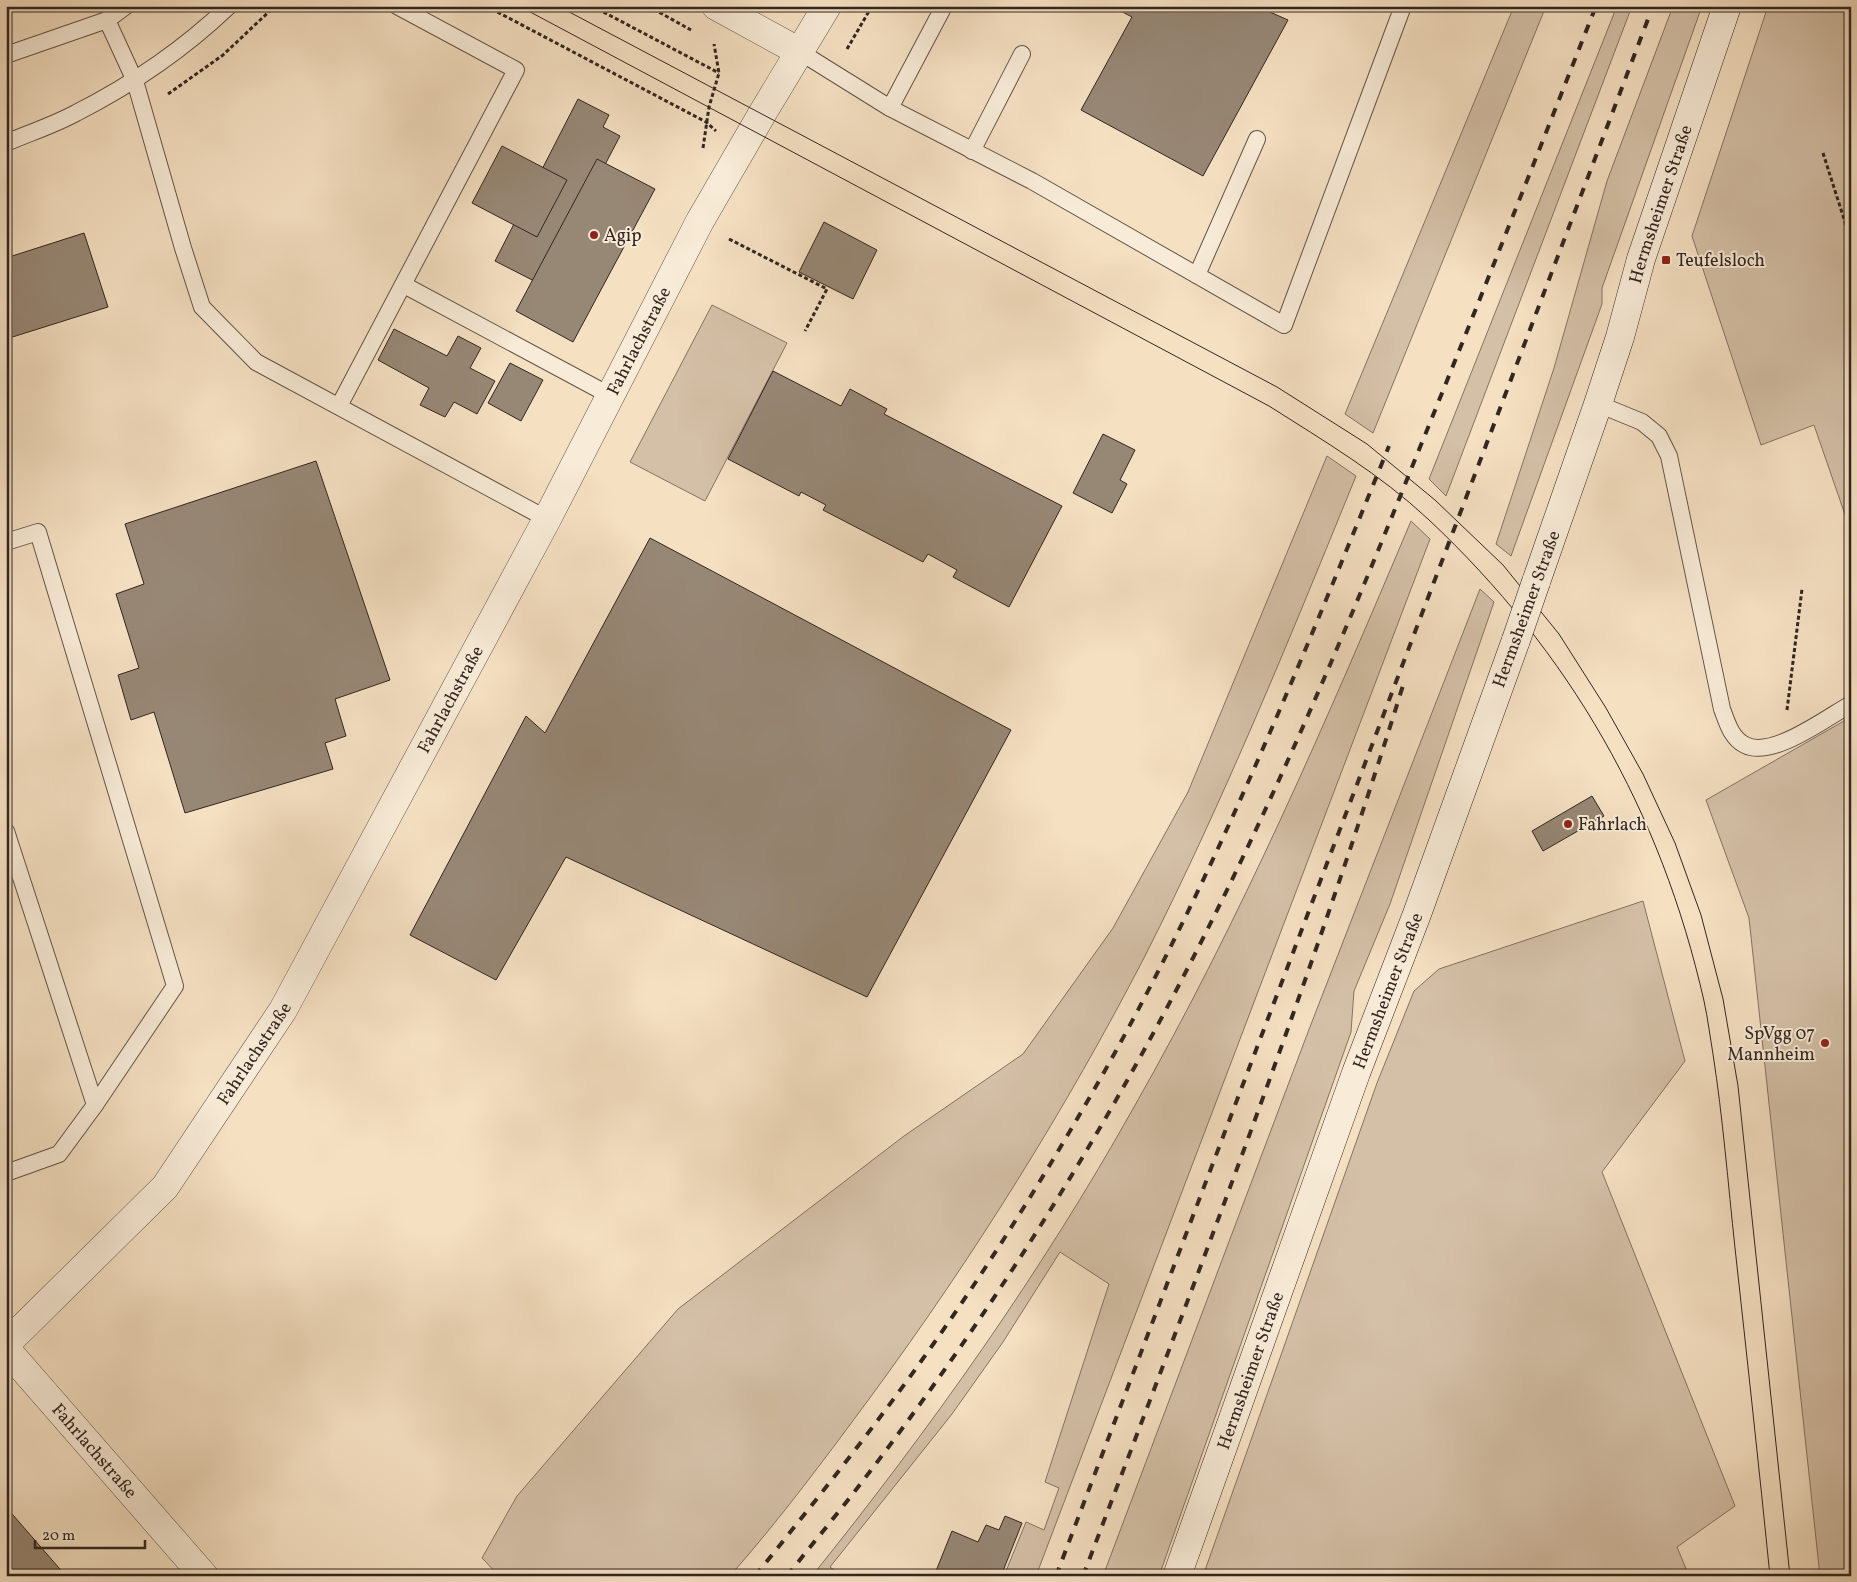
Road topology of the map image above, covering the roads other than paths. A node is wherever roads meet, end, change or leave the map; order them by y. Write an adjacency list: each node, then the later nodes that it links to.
1 (126, 6): 9 (lane)
2 (228, 6): 13 (lane)
3 (397, 6): 19 (lane)
4 (716, 6): 10 (street)
5 (827, 6): 10 (street, Fahrlachstraße)
6 (944, 6): 14 (lane)
7 (1403, 6): 18 (lane)
8 (1728, 6): 21 (street, Hermsheimer Straße)
9 (107, 20): 12 (lane); 13 (lane)
10 (800, 52): 14 (lane); 20 (street, Fahrlachstraße)
11 (1022, 54): 17 (lane)
12 (6, 55)
13 (135, 81): 16 (lane); 22 (lane)
14 (890, 108): 17 (lane)
15 (1257, 139): 18 (lane)
16 (6, 143)
17 (972, 151): 18 (lane)
18 (1197, 276)
19 (404, 285): 20 (lane); 22 (lane)
20 (611, 396): 23 (street, Fahrlachstraße)
21 (1598, 404): 25 (lane); 32 (street, Hermsheimer Straße, bridge)
22 (339, 406): 23 (lane)
23 (547, 519): 29 (street, Fahrlachstraße)
24 (6, 542): 27 (lane)
25 (1851, 704)
26 (6, 831): 27 (lane)
27 (95, 1105): 28 (lane)
28 (6, 1173)
29 (6, 1344)
30 (6, 1348): 31 (street, Fahrlachstraße)
31 (204, 1576)
32 (1177, 1576)

